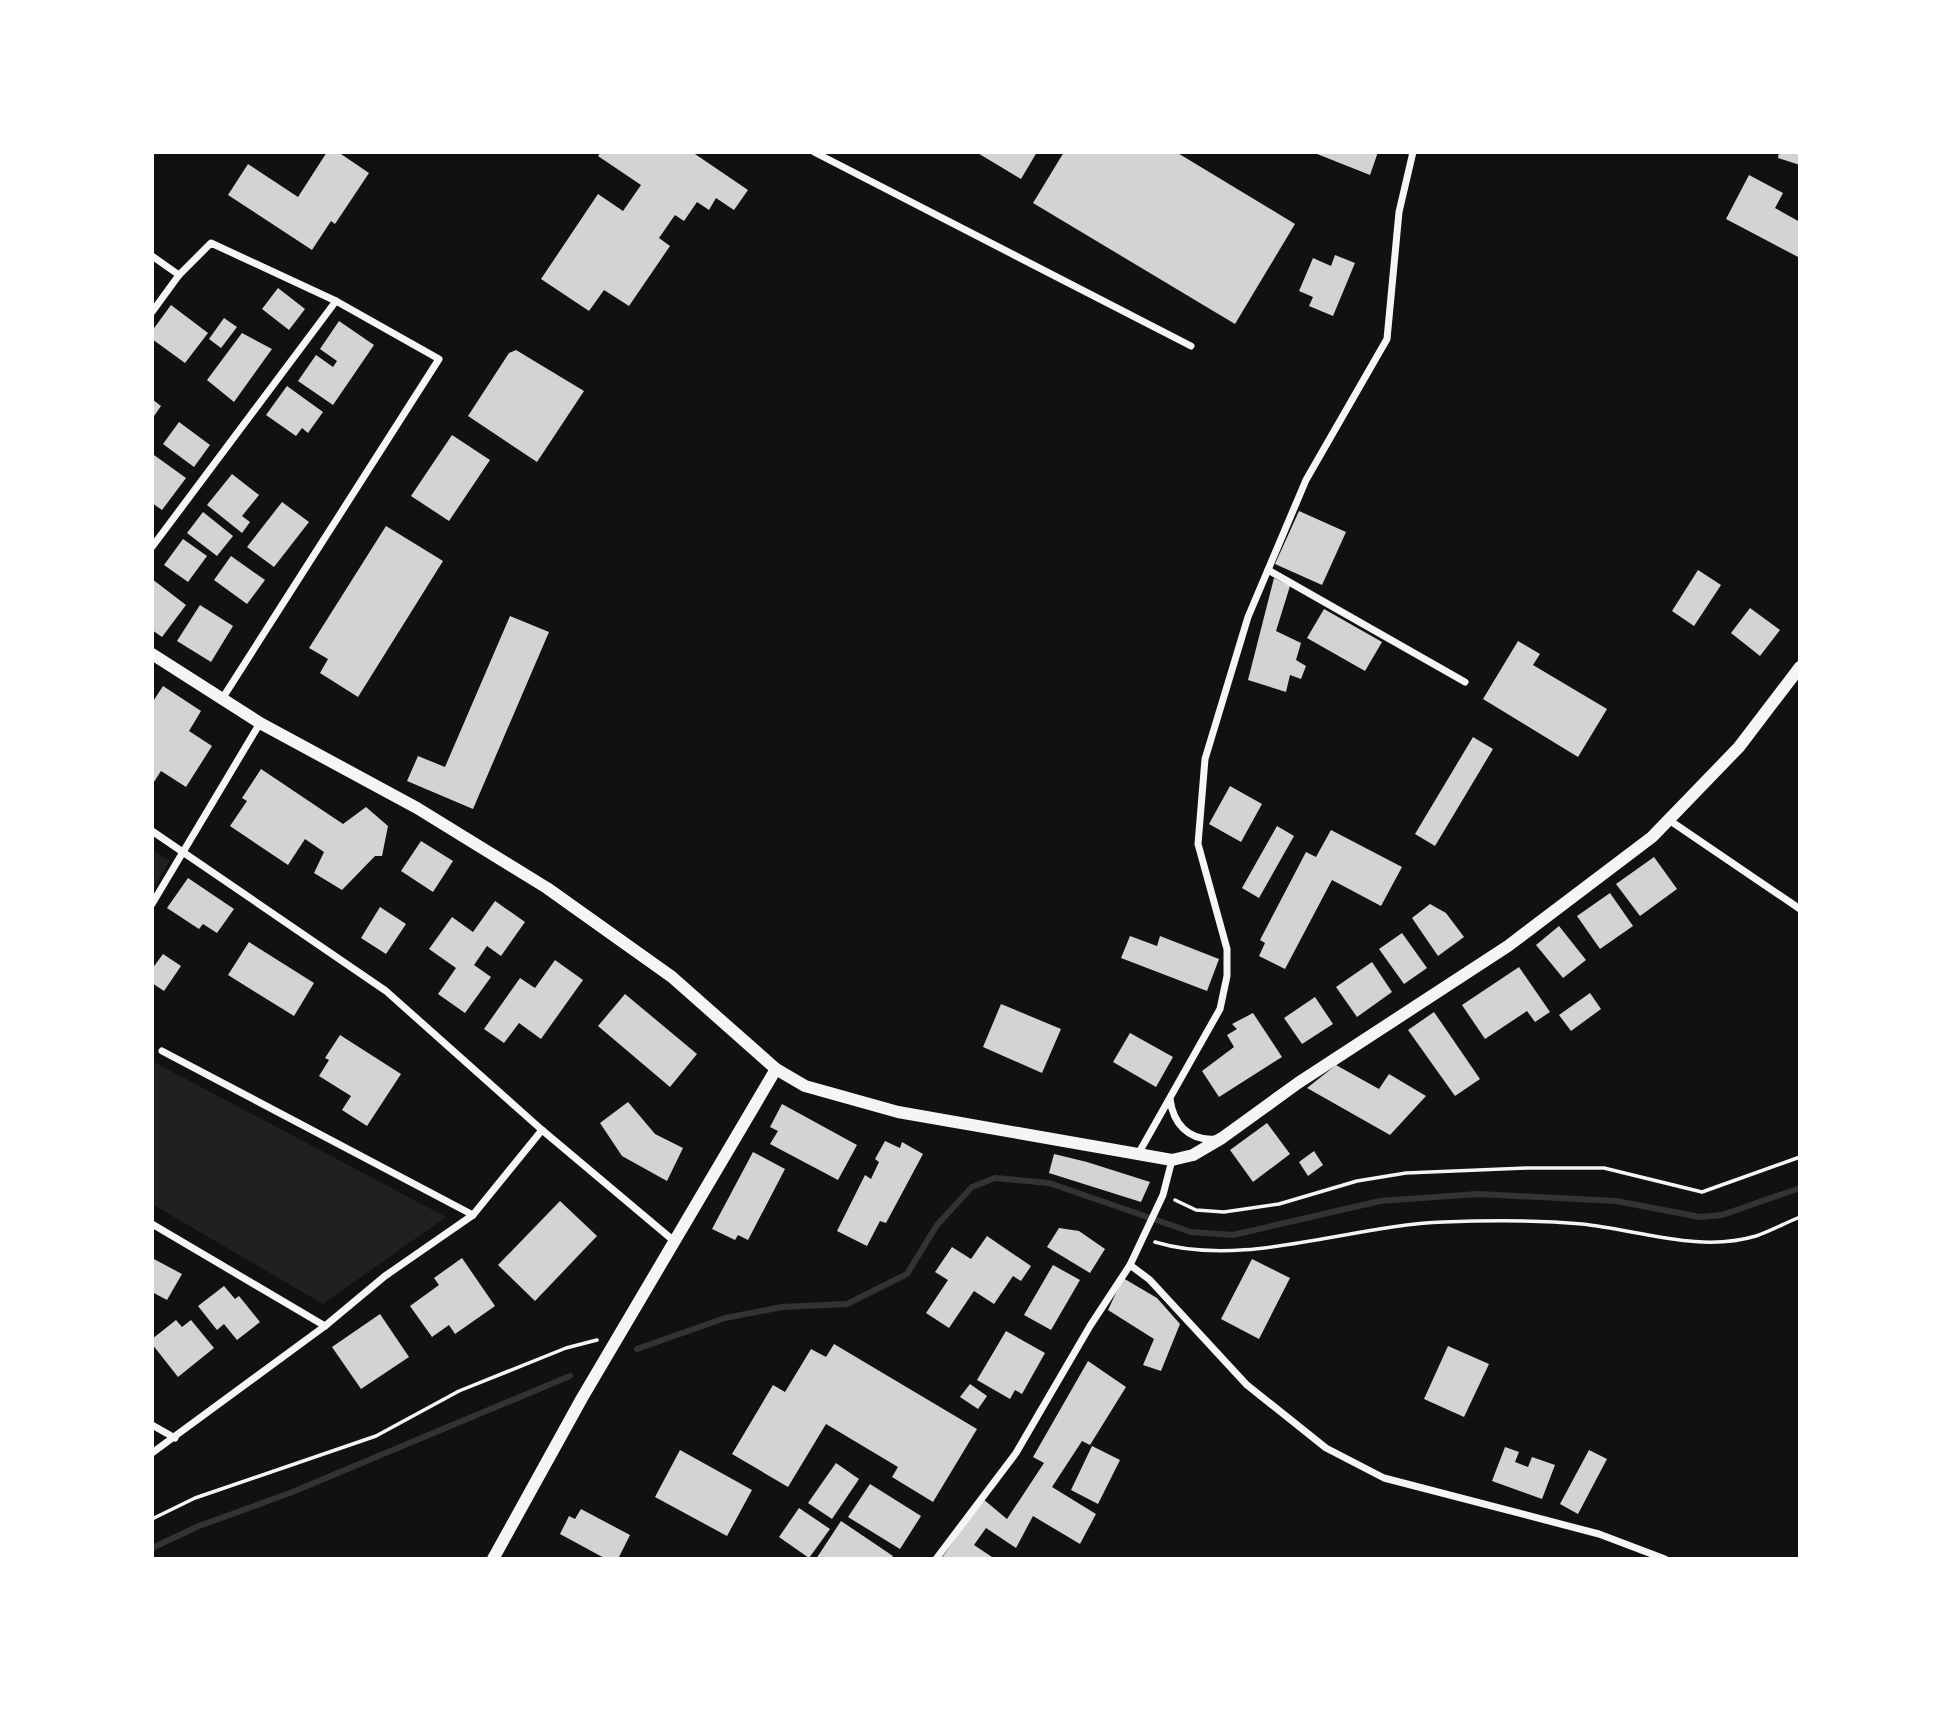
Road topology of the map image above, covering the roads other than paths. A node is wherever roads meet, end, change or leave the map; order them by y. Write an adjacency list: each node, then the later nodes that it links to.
1 (814, 152): 7 (street)
2 (1413, 152): 9 (street)
3 (152, 256): 4 (street)
4 (178, 275): 5 (street); 6 (street)
5 (336, 301): 8 (street); 13 (street)
6 (152, 312)
7 (1191, 346)
8 (152, 547)
9 (1268, 570): 12 (street); 22 (street)
10 (152, 654): 13 (street)
11 (1800, 667): 15 (street)
12 (1465, 682)
13 (221, 700): 14 (street)
14 (260, 723): 17 (street); 21 (street)
15 (1668, 820): 19 (street); 24 (street)
16 (152, 831): 17 (street)
17 (185, 853): 18 (street); 23 (street)
18 (152, 904)
19 (1800, 909)
20 (162, 1051): 27 (street)
21 (776, 1069): 25 (street); 29 (street)
22 (1170, 1097): 24 (street); 25 (street)
23 (542, 1130): 27 (street); 29 (street)
24 (1223, 1138): 26 (street)
25 (1137, 1156): 26 (street)
26 (1172, 1160): 30 (street)
27 (473, 1215): 31 (street)
28 (152, 1224): 31 (street)
29 (674, 1241): 35 (street)
30 (1130, 1265): 36 (street); 37 (street)
31 (325, 1326): 33 (street)
32 (152, 1424): 33 (street)
33 (175, 1438): 34 (street)
34 (152, 1453)
35 (493, 1559)
36 (936, 1559)
37 (1665, 1559)

